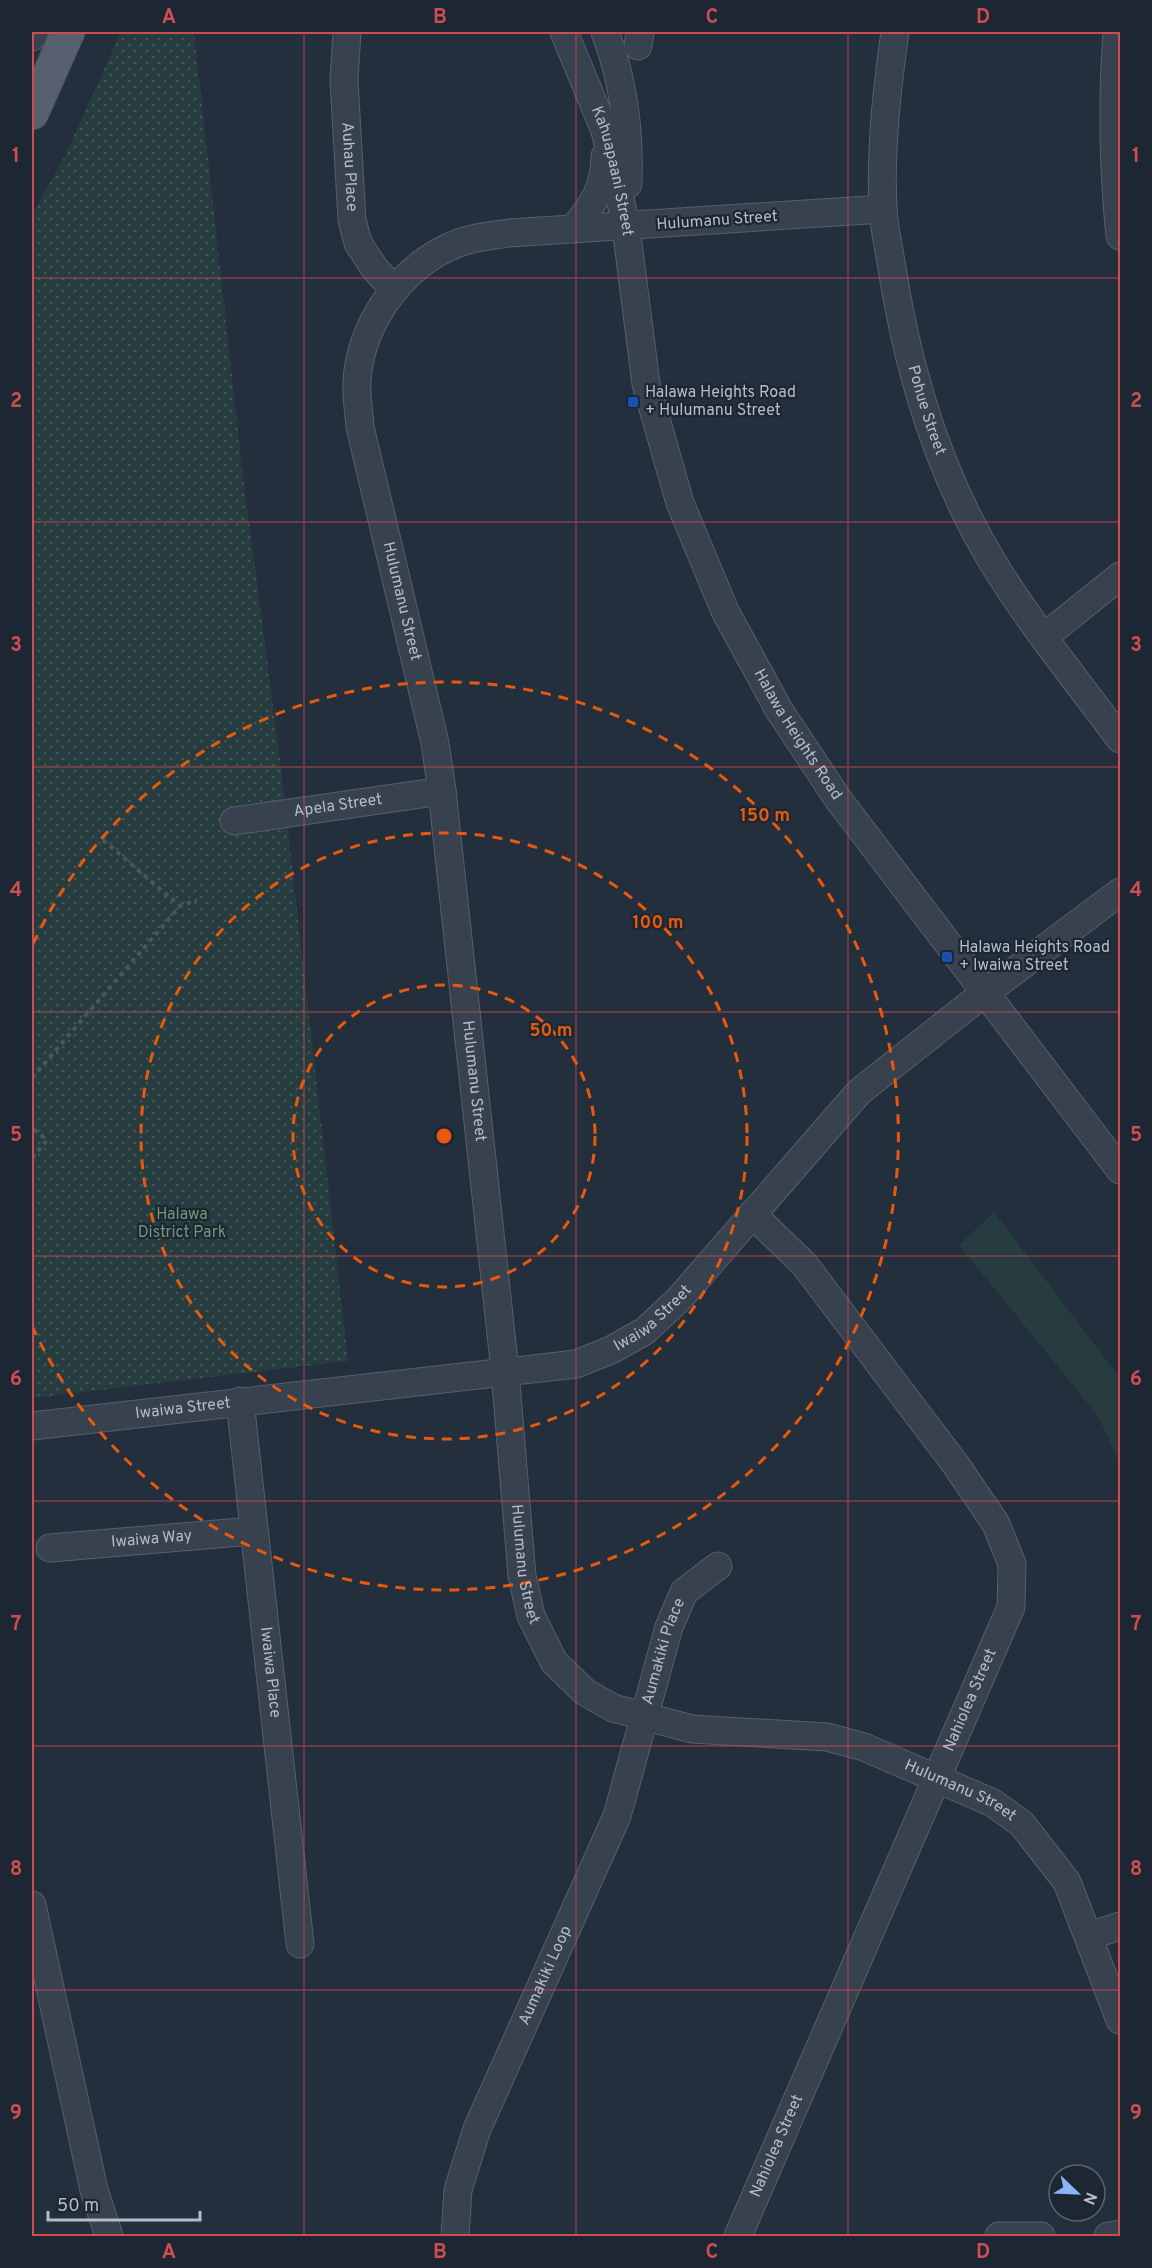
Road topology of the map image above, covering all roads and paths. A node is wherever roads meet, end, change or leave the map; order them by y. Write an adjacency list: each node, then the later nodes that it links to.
1 (34, 32): 8 (street)
2 (68, 32): 9 (main road)
3 (347, 32): 15 (street, Auhau Place)
4 (564, 32): 10 (street, Kahuapaani Street)
5 (605, 32): 12 (street, Kahuapaani Street)
6 (895, 32): 11 (street, Pohue Street)
7 (1117, 32): 14 (street)
8 (32, 37)
9 (32, 113)
10 (605, 131): 12 (street, Kahuapaani Street); 13 (street)
11 (883, 209): 12 (street, Hulumanu Street); 17 (street, Pohue Street)
12 (626, 227): 13 (street, Hulumanu Street); 25 (street, Halawa Heights Road)
13 (573, 229): 15 (street, Hulumanu Street)
14 (1120, 236)
15 (394, 289): 19 (street, Hulumanu Street)
16 (1120, 576): 17 (street)
17 (1044, 637): 18 (street, Pohue Street)
18 (1120, 739)
19 (442, 791): 20 (street, Apela Street); 31 (street, Hulumanu Street)
20 (234, 821)
21 (104, 840): 24 (path)
22 (1120, 892): 25 (street, Iwaiwa Street)
23 (196, 900): 24 (path)
24 (180, 906): 26 (path)
25 (987, 992): 29 (street, Halawa Heights Road); 30 (street, Iwaiwa Street)
26 (32, 1078)
27 (32, 1128): 28 (path)
28 (32, 1158)
29 (1120, 1170)
30 (752, 1214): 31 (street, Iwaiwa Street); 38 (street, Nahiolea Street)
31 (505, 1371): 32 (street, Iwaiwa Street); 37 (street, Hulumanu Street)
32 (240, 1401): 33 (street, Iwaiwa Street); 34 (street, Iwaiwa Place)
33 (32, 1426)
34 (254, 1531): 35 (street, Iwaiwa Way); 42 (street, Iwaiwa Place)
35 (50, 1548)
36 (718, 1566): 37 (street, Aumakiki Place)
37 (644, 1717): 38 (street, Hulumanu Street); 46 (street, Aumakiki Loop)
38 (937, 1779): 41 (street, Hulumanu Street); 47 (street, Nahiolea Street)
39 (32, 1905): 45 (street)
40 (1120, 1926): 41 (street)
41 (1089, 1936): 43 (street, Hulumanu Street)
42 (300, 1944)
43 (1120, 2020)
44 (1120, 2234): 50 (street)
45 (109, 2236)
46 (455, 2236)
47 (738, 2236)
48 (999, 2236): 49 (street)
49 (1041, 2236)
50 (1108, 2236)

